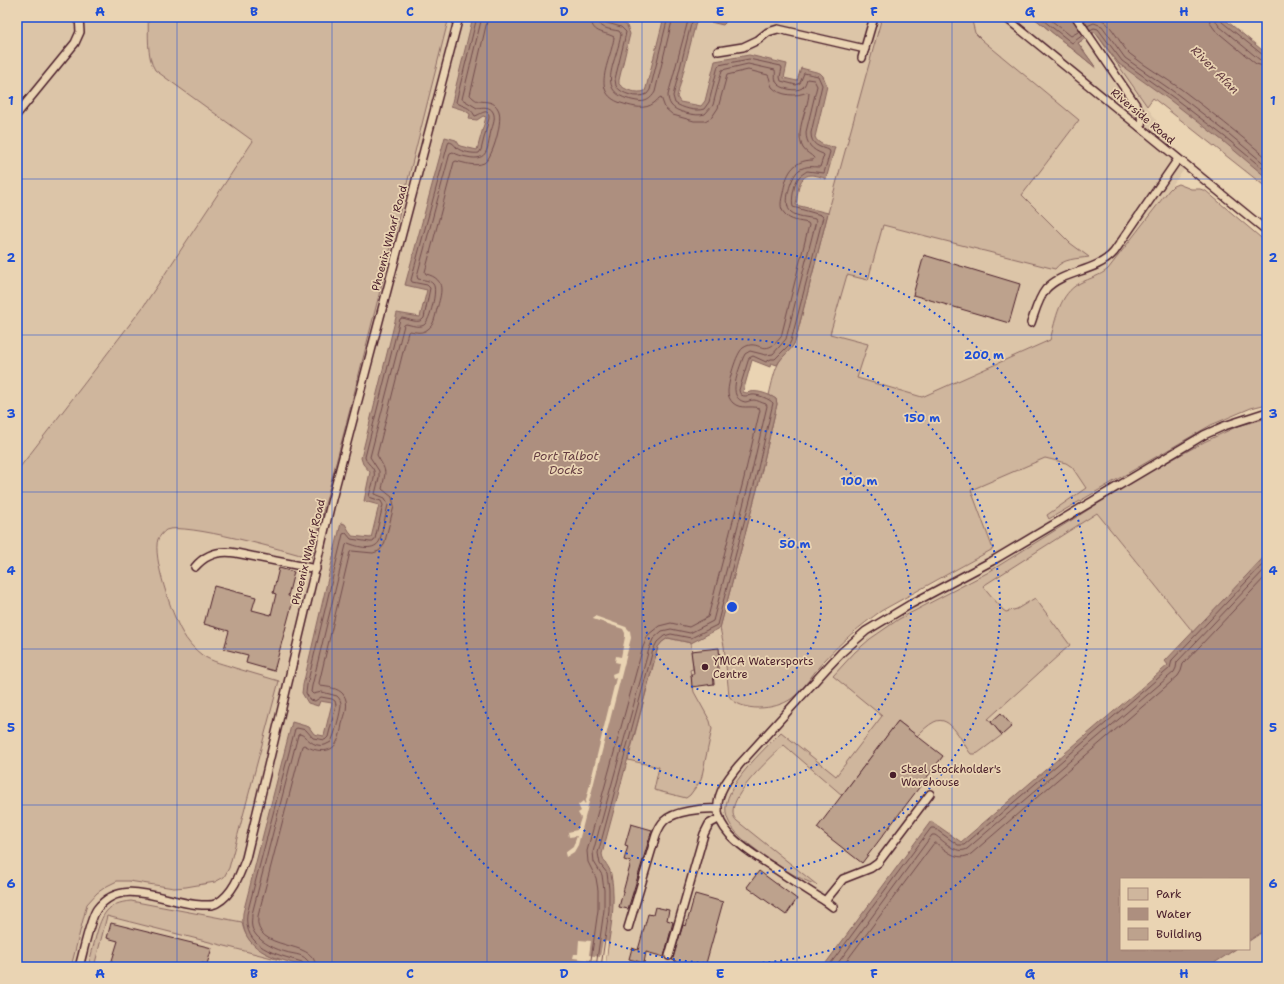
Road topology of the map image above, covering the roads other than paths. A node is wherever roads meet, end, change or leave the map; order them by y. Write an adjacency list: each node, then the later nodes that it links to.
1 (79, 17): 9 (lane)
2 (459, 17): 16 (lane, Phoenix Wharf Road)
3 (874, 17): 6 (lane)
4 (1005, 17): 10 (lane, Riverside Road)
5 (1076, 17): 10 (lane)
6 (865, 49): 7 (lane); 8 (lane)
7 (718, 51)
8 (862, 58)
9 (17, 114)
10 (1140, 127): 11 (lane, Riverside Road)
11 (1178, 159): 12 (lane, Riverside Road); 13 (lane)
12 (1267, 231)
13 (1031, 323)
14 (1267, 412): 18 (lane)
15 (195, 567): 16 (lane)
16 (316, 569): 24 (lane, Phoenix Wharf Road)
17 (930, 794): 20 (lane)
18 (718, 809): 19 (lane); 22 (lane)
19 (720, 818): 20 (lane); 23 (lane)
20 (825, 901): 21 (lane)
21 (833, 907)
22 (628, 928)
23 (669, 956)
24 (80, 967)

